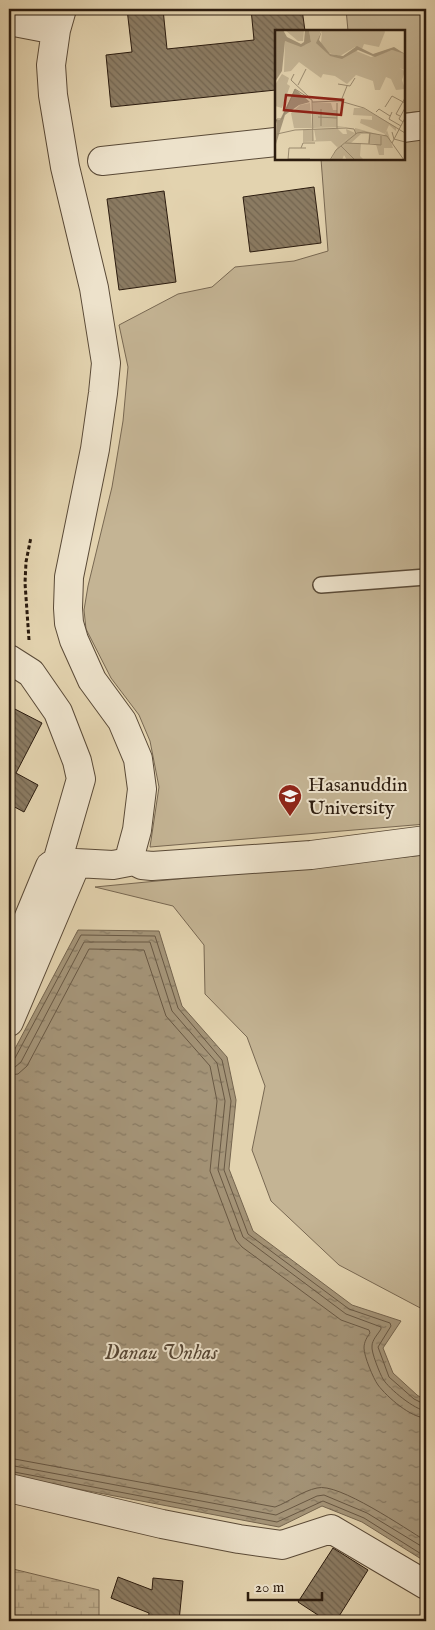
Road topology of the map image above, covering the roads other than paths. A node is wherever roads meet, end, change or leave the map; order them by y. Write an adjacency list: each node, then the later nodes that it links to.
1 (37, 22): 10 (street)
2 (426, 126): 3 (street)
3 (405, 128)
4 (275, 142): 5 (street)
5 (102, 161)
6 (426, 577): 7 (lane)
7 (321, 585)
8 (20, 666): 10 (street)
9 (426, 840): 10 (street)
10 (96, 863): 11 (street); 12 (street)
11 (9, 965)
12 (9, 1022)
13 (9, 1488): 14 (street)
14 (426, 1584)

